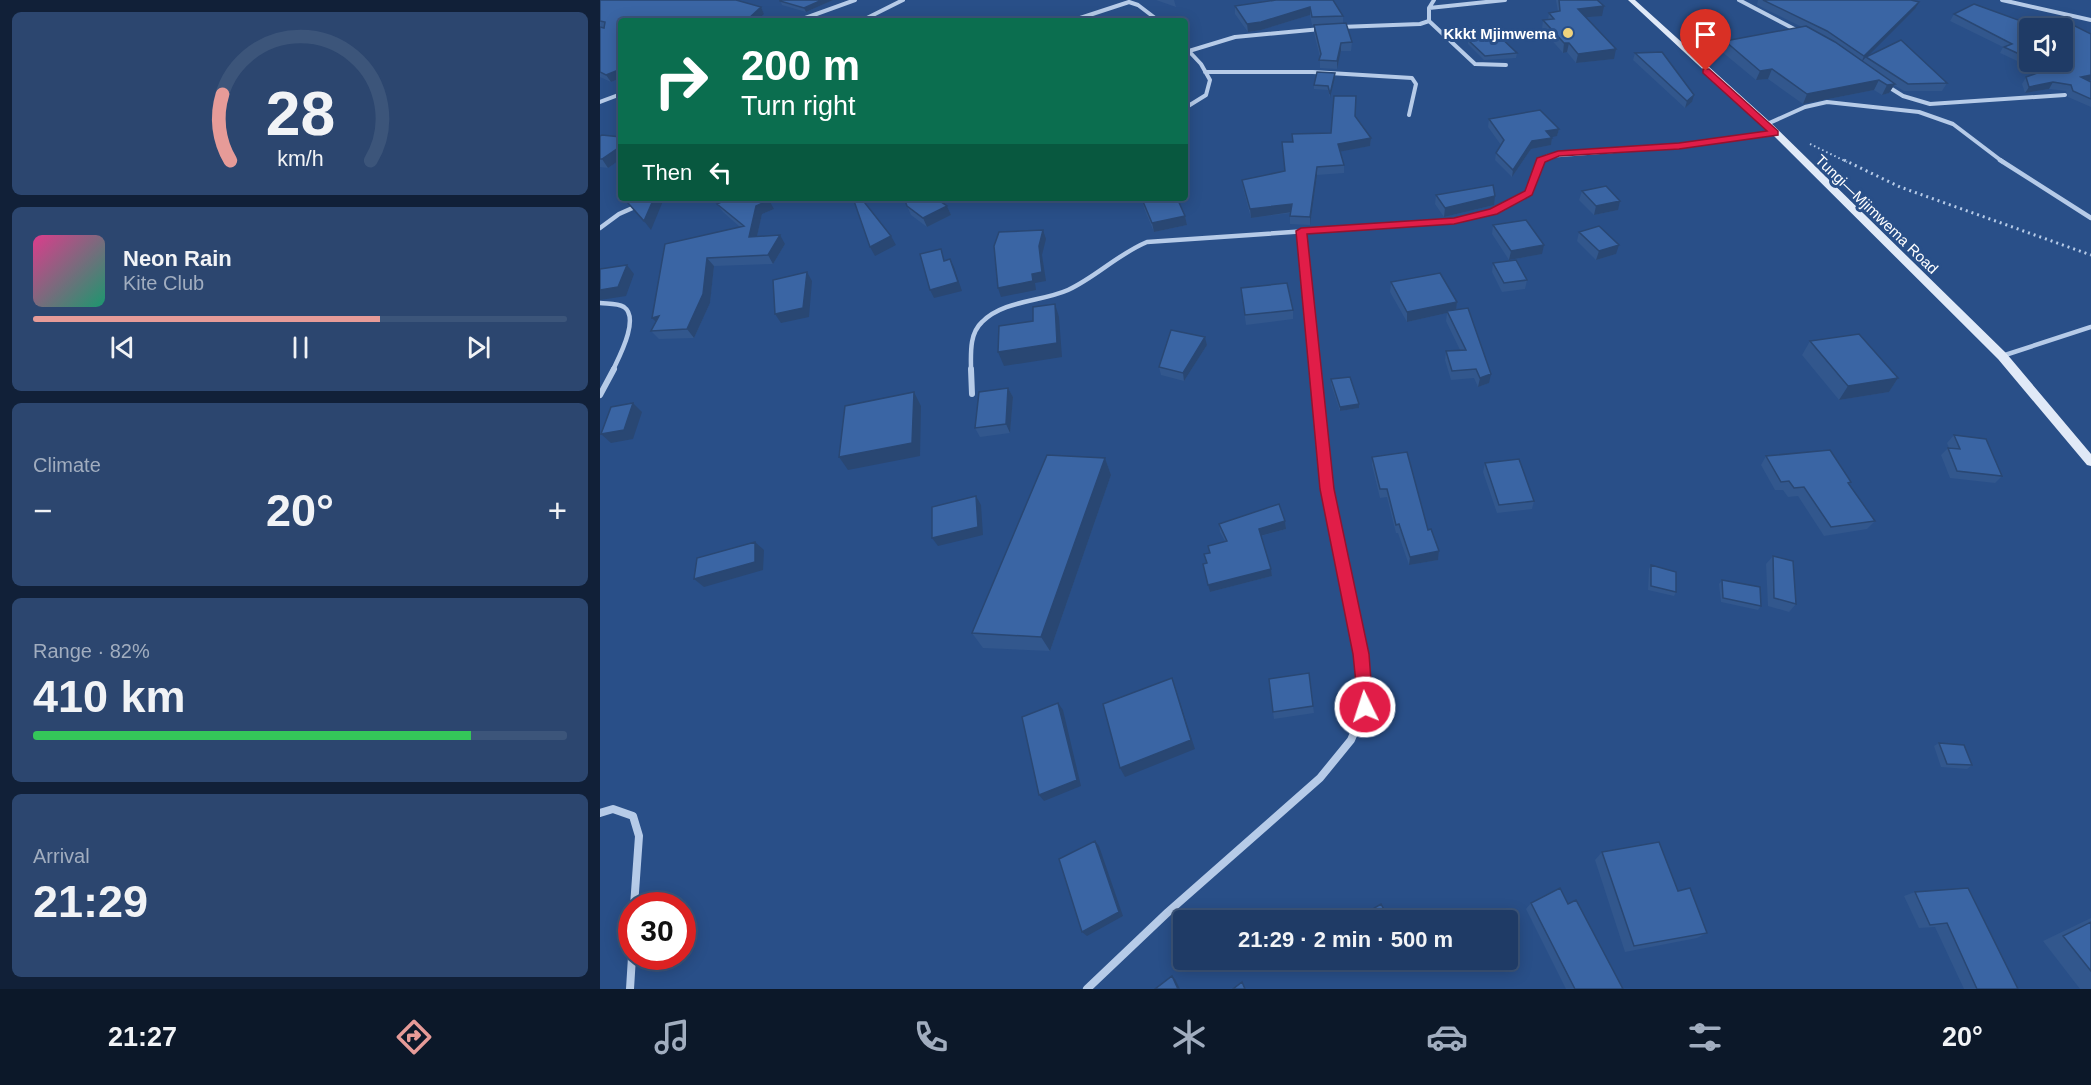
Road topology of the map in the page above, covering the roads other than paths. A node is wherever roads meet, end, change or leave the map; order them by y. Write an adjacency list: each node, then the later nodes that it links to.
1 (855, 0): 9 (street)
2 (903, 0): 10 (street)
3 (1434, 0): 8 (street)
4 (1505, 0): 8 (street)
5 (1631, 0): 27 (street, Tungi—Mjimwema Road)
6 (1739, 0): 17 (street)
7 (2002, 0): 13 (street)
8 (1429, 8): 14 (street)
9 (805, 18)
10 (867, 18)
11 (1080, 18): 12 (street)
12 (1155, 18)
13 (2091, 20)
14 (1429, 21): 16 (street); 19 (street)
15 (1325, 28): 18 (street)
16 (1335, 28)
17 (1802, 33)
18 (1190, 51): 20 (street)
19 (1506, 65)
20 (1205, 72): 25 (street); 26 (street)
21 (1880, 80): 23 (street)
22 (618, 95): 24 (street)
23 (2065, 95)
24 (601, 101)
25 (1188, 106)
26 (1409, 116)
27 (1767, 124): 28 (street, Tungi—Mjimwema Road); 30 (street)
28 (1774, 133): 32 (street); 35 (street, Tungi—Mjimwema Road)
29 (647, 201): 31 (street)
30 (2091, 218)
31 (600, 228)
32 (1301, 231): 37 (street); 43 (street)
33 (600, 303): 36 (street)
34 (2091, 327): 35 (street)
35 (2002, 356): 38 (street, Tungi—Mjimwema Road)
36 (600, 394)
37 (972, 394)
38 (2091, 462)
39 (600, 813): 40 (street)
40 (635, 892)
41 (631, 970): 42 (street)
42 (630, 989)
43 (1087, 989)

